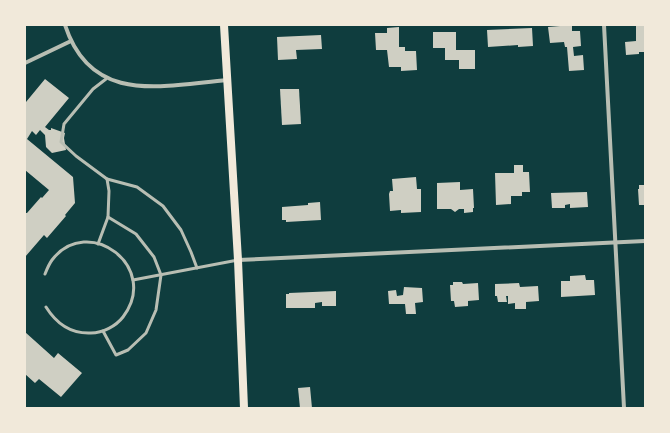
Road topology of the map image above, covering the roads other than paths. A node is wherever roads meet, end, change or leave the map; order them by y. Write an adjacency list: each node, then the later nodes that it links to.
1 (65, 25): 4 (street)
2 (224, 25): 7 (main road)
3 (604, 25): 11 (street)
4 (71, 41): 5 (street); 6 (street)
5 (25, 63)
6 (106, 78): 7 (street); 8 (lane)
7 (226, 80): 13 (main road)
8 (107, 179): 9 (lane); 14 (lane)
9 (108, 217): 12 (lane); 16 (lane)
10 (645, 241): 11 (street)
11 (616, 243): 13 (street); 21 (street)
12 (98, 244): 15 (lane); 17 (lane)
13 (238, 260): 14 (lane); 20 (main road)
14 (197, 268): 16 (lane)
15 (45, 274)
16 (161, 275): 17 (lane); 19 (lane)
17 (133, 280): 19 (lane)
18 (46, 306): 19 (lane)
19 (103, 330)
20 (244, 408)
21 (624, 408)

